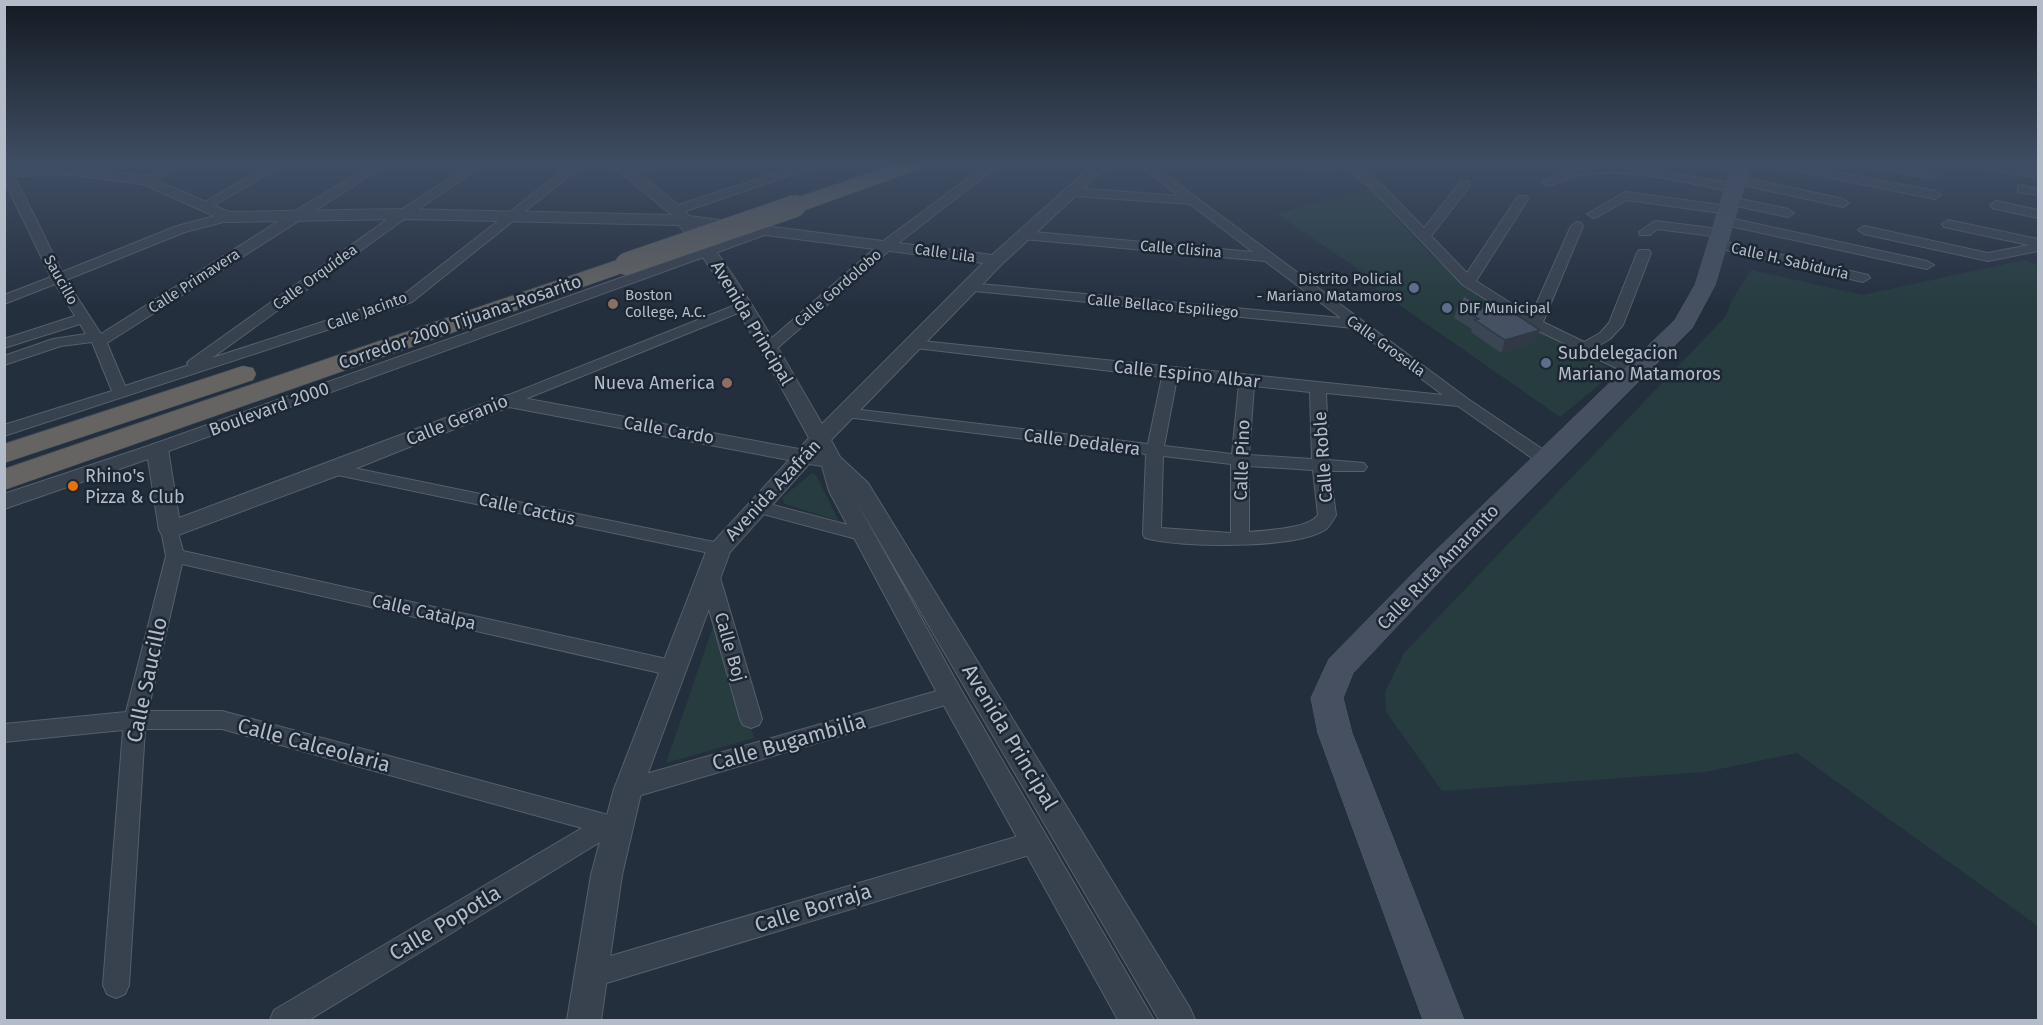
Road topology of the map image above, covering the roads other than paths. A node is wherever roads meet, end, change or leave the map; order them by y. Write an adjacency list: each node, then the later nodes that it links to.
1 (26, 212): 45 (street, Saucillo)
2 (216, 212): 28 (street, Calle Lila)
3 (302, 212): 25 (street, Calle Primavera)
4 (406, 212): 23 (street, Calle Orquídea)
5 (514, 212): 26 (street, Calle Jacinto)
6 (677, 212): 27 (street, Avenida Principal)
7 (689, 212): 27 (street)
8 (736, 212): 40 (highway, Corredor 2000 Tijuana-Rosarito)
9 (775, 212): 40 (highway, Corredor 2000 Tijuana-Rosarito, bridge)
10 (930, 212): 36 (street, Calle Gordolobo)
11 (1050, 212): 34 (street, Avenida Azafrán)
12 (1209, 212): 41 (street, Calle Grosella)
13 (1401, 212): 35 (street)
14 (1443, 212): 35 (street)
15 (1514, 212): 46 (street)
16 (1597, 212): 24 (street)
17 (1697, 212): 33 (street)
18 (1728, 212): 60 (main road, Calle Ruta Amaranto)
19 (1750, 212): 44 (street, Calle H. Sabiduría)
20 (1764, 212): 43 (street)
21 (1782, 212): 22 (street)
22 (1788, 213)
23 (403, 214): 25 (street, Calle Lila); 26 (street, Calle Lila); 59 (street, Calle Orquídea)
24 (1593, 214)
25 (297, 215): 28 (street, Calle Lila); 53 (street, Calle Primavera)
26 (510, 215): 27 (street, Calle Lila); 59 (street, Calle Jacinto)
27 (681, 215): 31 (street, Calle Lila); 38 (street, Avenida Principal)
28 (227, 217): 45 (street)
29 (1948, 224): 37 (street)
30 (1577, 226): 52 (street)
31 (770, 229): 36 (street, Calle Lila); 38 (street, Boulevard 2000)
32 (1864, 230): 37 (street)
33 (1645, 232)
34 (1023, 235): 41 (street, Calle Clisina); 42 (street, Avenida Azafrán)
35 (1424, 236): 46 (street)
36 (887, 244): 42 (street, Calle Lila); 56 (street, Calle Gordolobo)
37 (2038, 245)
38 (709, 252): 49 (street, Avenida Principal); 68 (street, Boulevard 2000)
39 (1644, 253): 57 (street)
40 (620, 257): 74 (highway, Corredor 2000 Tijuana-Rosarito)
41 (1268, 257): 51 (street, Calle Grosella)
42 (996, 260): 47 (street, Avenida Azafrán)
43 (1927, 265)
44 (1863, 278)
45 (59, 280): 48 (street); 50 (street, Saucillo)
46 (1468, 282): 52 (street)
47 (969, 287): 51 (street, Calle Bellaco Espiliego); 55 (street, Avenida Azafrán)
48 (4, 300)
49 (743, 306): 56 (street, Avenida Principal); 65 (street, Calle Geranio)
50 (82, 318): 53 (street, Saucillo); 54 (street)
51 (1356, 324): 66 (street, Calle Grosella)
52 (1535, 324): 57 (street)
53 (97, 340): 58 (street); 64 (street, Saucillo)
54 (4, 344)
55 (912, 344): 61 (street, Calle Espino Albar); 67 (street, Avenida Azafrán)
56 (769, 348): 70 (street, Avenida Principal)
57 (1583, 348): 60 (street)
58 (4, 361)
59 (182, 372): 64 (street, Calle Jacinto)
60 (1636, 372): 71 (main road, Calle Ruta Amaranto)
61 (1170, 373): 62 (street, Calle Espino Albar); 69 (street)
62 (1247, 381): 63 (street, Calle Espino Albar); 72 (street, Calle Pino)
63 (1318, 388): 66 (street, Calle Espino Albar); 73 (street, Calle Roble)
64 (120, 392): 74 (street, Calle Jacinto)
65 (507, 401): 70 (street, Calle Cardo); 76 (street, Calle Geranio)
66 (1462, 402): 71 (street, Calle Grosella)
67 (844, 413): 69 (street, Calle Dedalera); 70 (street, Avenida Azafrán)
68 (157, 449): 74 (street, Boulevard 2000); 78 (street, Calle Saucillo)
69 (1155, 451): 72 (street, Calle Dedalera); 80 (street)
70 (818, 452): 77 (street, Avenida Azafrán); 79 (street, Avenida Principal); 97 (street, Avenida Principal)
71 (1545, 459): 98 (main road, Calle Ruta Amaranto)
72 (1240, 460): 73 (street, Calle Dedalera); 80 (street, Calle Pino)
73 (1321, 464): 75 (street, Calle Dedalera); 80 (street, Calle Roble)
74 (5, 466)
75 (1358, 467)
76 (334, 469): 78 (street, Calle Geranio); 81 (street, Calle Cactus)
77 (758, 507): 79 (street); 81 (street, Avenida Azafrán)
78 (170, 530): 82 (street, Calle Saucillo)
79 (864, 535): 85 (street, Avenida Principal)
80 (1240, 540)
81 (719, 549): 83 (street, Avenida Azafrán)
82 (175, 556): 84 (street, Calle Catalpa); 87 (street, Calle Saucillo)
83 (709, 574): 84 (street, Avenida Azafrán); 86 (street, Calle Boj)
84 (672, 668): 89 (street, Avenida Azafrán)
85 (951, 695): 89 (street, Calle Bugambilia); 91 (street, Avenida Principal)
86 (751, 719)
87 (135, 720): 88 (street, Calle Calceolaria); 90 (street, Calle Calceolaria); 93 (street, Calle Saucillo)
88 (4, 734)
89 (628, 789): 90 (street, Avenida Azafrán)
90 (611, 826): 92 (street, Avenida Azafrán); 94 (street, Calle Popotla)
91 (1036, 842): 92 (street, Calle Borraja); 96 (street, Avenida Principal)
92 (590, 975): 95 (street, Avenida Azafrán)
93 (116, 985)
94 (284, 1020)
95 (584, 1020)
96 (1137, 1020)
97 (1178, 1020)
98 (1443, 1020)

